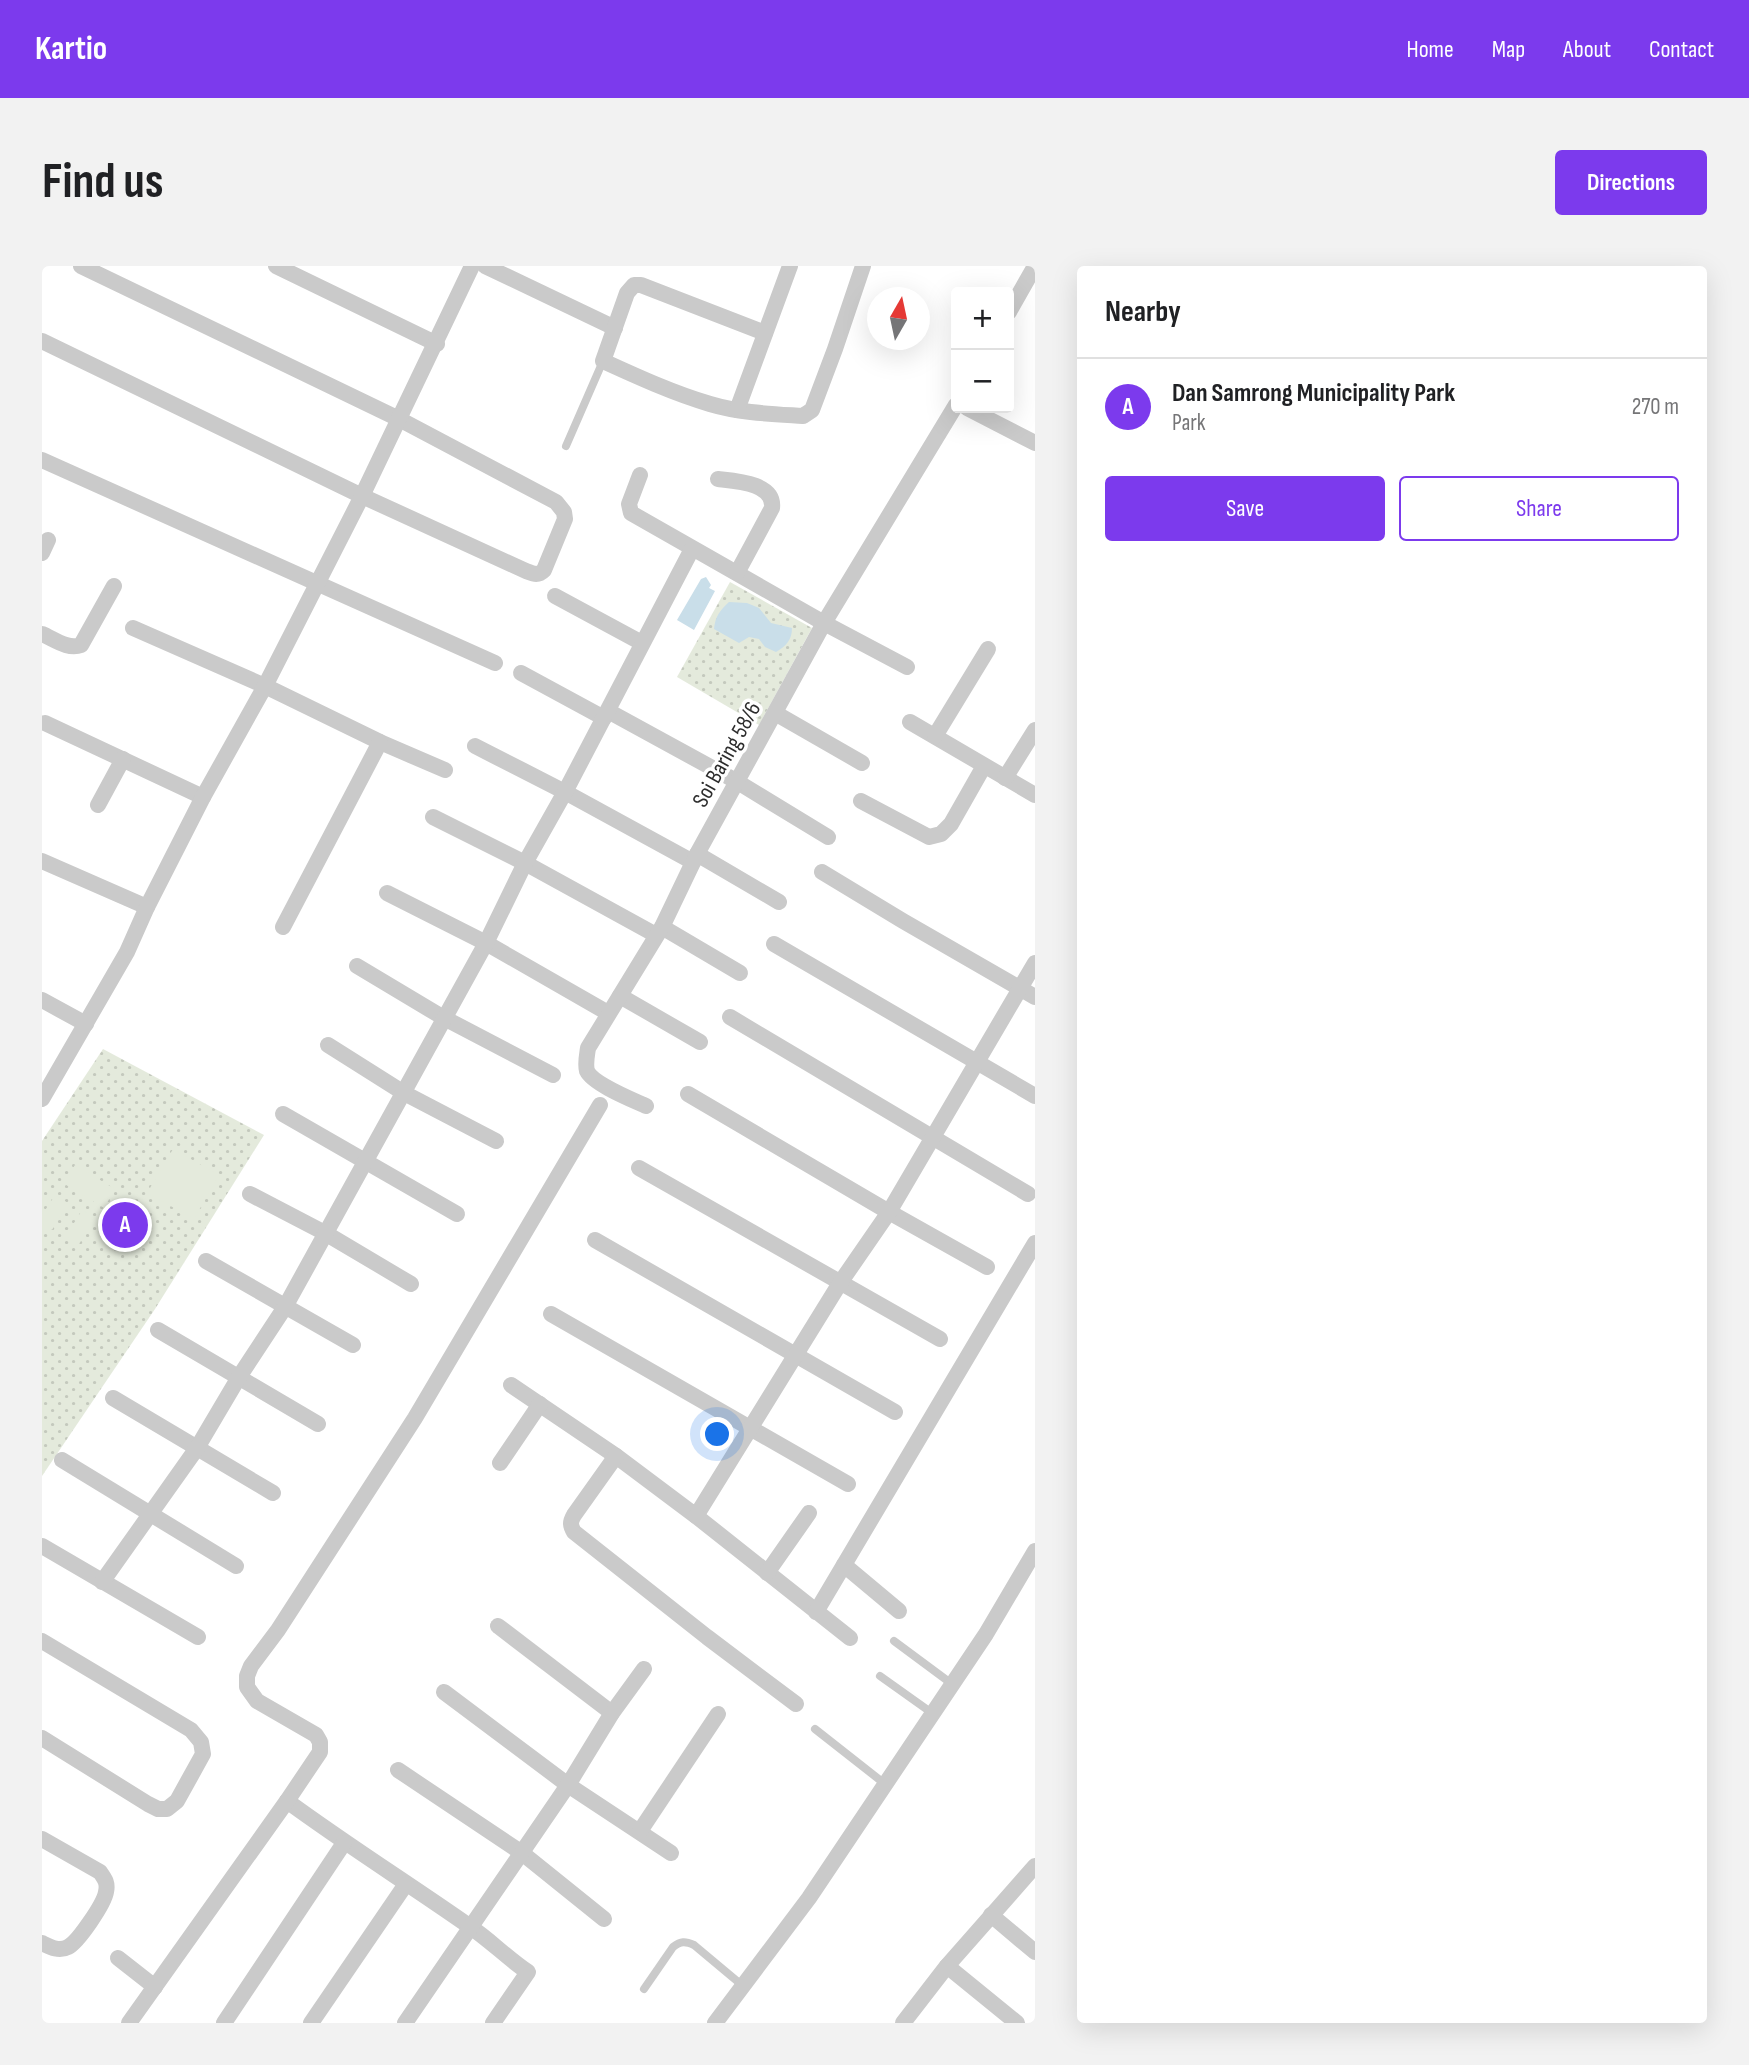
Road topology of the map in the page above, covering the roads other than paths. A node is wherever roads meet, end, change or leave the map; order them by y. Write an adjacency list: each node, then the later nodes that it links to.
1 (81, 266): 17 (street)
2 (276, 266): 12 (street)
3 (472, 266): 12 (street)
4 (485, 266): 9 (street)
5 (790, 266): 10 (street)
6 (863, 266): 14 (street)
7 (1035, 266): 8 (street)
8 (1014, 303)
9 (615, 328): 10 (street); 13 (street)
10 (765, 333): 14 (street)
11 (42, 341): 23 (street)
12 (437, 344): 17 (street)
13 (603, 361): 14 (street); 19 (lane)
14 (737, 410)
15 (951, 413): 29 (street, Soi Baring 58/6)
16 (977, 413): 18 (street)
17 (399, 419): 23 (street); 23 (street)
18 (1035, 443)
19 (566, 446)
20 (42, 460): 26 (street)
21 (640, 475): 24 (street)
22 (718, 479): 25 (street)
23 (362, 496): 26 (street)
24 (692, 549): 25 (street); 32 (street)
25 (737, 573): 29 (street)
26 (316, 583): 34 (street); 37 (street)
27 (114, 586): 31 (street)
28 (555, 596): 32 (street)
29 (824, 623): 35 (street); 38 (street, Soi Baring 58/6)
30 (133, 628): 37 (street)
31 (42, 634)
32 (642, 643): 39 (street)
33 (988, 649): 43 (street)
34 (495, 663)
35 (907, 667)
36 (521, 673): 39 (street)
37 (265, 685): 44 (street); 54 (street)
38 (775, 713): 47 (street); 51 (street, Soi Baring 58/6)
39 (606, 714): 51 (street); 52 (street)
40 (911, 722): 43 (street)
41 (45, 723): 46 (street)
42 (1035, 730): 50 (street)
43 (935, 736): 48 (street)
44 (380, 742): 49 (street); 66 (street)
45 (475, 746): 52 (street)
46 (123, 759): 54 (street); 56 (street)
47 (862, 762)
48 (985, 766): 50 (street); 55 (street)
49 (445, 770)
50 (1006, 778): 53 (street)
51 (736, 781): 58 (street); 59 (street, Soi Baring 58/6)
52 (565, 792): 59 (street); 61 (street)
53 (1035, 796)
54 (203, 797): 65 (street)
55 (861, 801)
56 (98, 805)
57 (433, 817): 61 (street)
58 (828, 837)
59 (695, 858): 64 (street); 67 (street, Soi Baring 58/6)
60 (42, 861): 65 (street)
61 (525, 863): 67 (street); 68 (street)
62 (822, 872): 73 (street)
63 (387, 893): 68 (street)
64 (779, 902)
65 (147, 907): 80 (street)
66 (283, 927)
67 (659, 931): 72 (street); 74 (street, Soi Baring 58/6)
68 (485, 943): 77 (street); 79 (street)
69 (774, 944): 83 (street)
70 (1035, 963): 73 (street)
71 (357, 966): 79 (street)
72 (740, 973)
73 (1020, 988): 75 (street); 83 (street)
74 (620, 996): 77 (street, Soi Baring 58/6); 81 (street)
75 (1035, 998)
76 (42, 1000): 80 (street)
77 (608, 1013): 90 (street, Soi Baring 58/6)
78 (730, 1017): 92 (street)
79 (444, 1018): 84 (street); 85 (street)
80 (86, 1024): 88 (street)
81 (700, 1042)
82 (328, 1045): 85 (street)
83 (976, 1061): 87 (street); 92 (street)
84 (553, 1075)
85 (404, 1093): 93 (street); 94 (street)
86 (688, 1094): 98 (street)
87 (1035, 1096)
88 (42, 1099)
89 (600, 1105): 155 (street)
90 (646, 1106)
91 (283, 1114): 94 (street)
92 (932, 1138): 97 (street); 98 (street)
93 (496, 1141)
94 (364, 1159): 99 (street); 100 (street)
95 (639, 1168): 105 (street)
96 (250, 1194): 100 (street)
97 (1028, 1194)
98 (889, 1212): 104 (street); 105 (street)
99 (457, 1214)
100 (325, 1233): 106 (street); 107 (street)
101 (595, 1240): 112 (street)
102 (1035, 1242): 131 (street)
103 (206, 1261): 107 (street)
104 (987, 1267)
105 (840, 1283): 110 (street); 112 (street)
106 (411, 1284)
107 (285, 1307): 111 (street); 113 (street)
108 (551, 1314): 119 (street)
109 (158, 1330): 113 (street)
110 (940, 1339)
111 (353, 1345)
112 (796, 1356): 117 (street); 119 (street)
113 (239, 1377): 118 (street); 120 (street)
114 (511, 1385): 116 (street)
115 (114, 1398): 120 (street)
116 (540, 1404): 121 (street); 123 (street)
117 (895, 1412)
118 (318, 1424)
119 (751, 1429): 124 (street); 128 (street)
120 (197, 1448): 125 (street); 126 (street)
121 (616, 1455): 128 (street); 146 (street)
122 (62, 1460): 126 (street)
123 (500, 1463)
124 (848, 1484)
125 (274, 1493)
126 (151, 1513): 132 (street); 134 (street)
127 (809, 1513): 133 (street)
128 (696, 1516): 133 (street)
129 (42, 1546): 134 (street)
130 (1035, 1551): 144 (street)
131 (844, 1565): 135 (street); 136 (street)
132 (236, 1566)
133 (767, 1573): 136 (street)
134 (102, 1582): 138 (street)
135 (899, 1611)
136 (816, 1612): 139 (street)
137 (498, 1626): 147 (street)
138 (198, 1637)
139 (850, 1638)
140 (894, 1641): 144 (lane)
141 (43, 1642): 151 (street)
142 (644, 1669): 147 (street)
143 (880, 1676): 148 (lane)
144 (952, 1684): 148 (street)
145 (444, 1692): 154 (street)
146 (796, 1703)
147 (612, 1713): 154 (street)
148 (932, 1713): 153 (street)
149 (718, 1714): 156 (street)
150 (815, 1729): 153 (lane)
151 (42, 1738)
152 (398, 1770): 159 (street)
153 (885, 1784): 170 (street)
154 (568, 1785): 156 (street); 159 (street)
155 (287, 1801): 158 (street); 171 (street)
156 (640, 1831): 160 (street)
157 (42, 1839): 166 (street)
158 (344, 1843): 162 (street); 175 (street)
159 (522, 1853): 164 (street); 165 (street)
160 (671, 1853)
161 (1035, 1866): 163 (street)
162 (405, 1884): 165 (street); 176 (street)
163 (991, 1915): 167 (street); 169 (street)
164 (604, 1919)
165 (471, 1927): 177 (street); 178 (street)
166 (42, 1943)
167 (1035, 1952)
168 (118, 1958): 171 (street)
169 (947, 1966): 173 (street); 180 (street)
170 (743, 1986): 172 (lane); 179 (street)
171 (155, 1987): 174 (street)
172 (644, 1989)
173 (910, 2020)
174 (131, 2023)
175 (224, 2023)
176 (311, 2023)
177 (405, 2023)
178 (493, 2023)
179 (715, 2023)
180 (1017, 2023)

